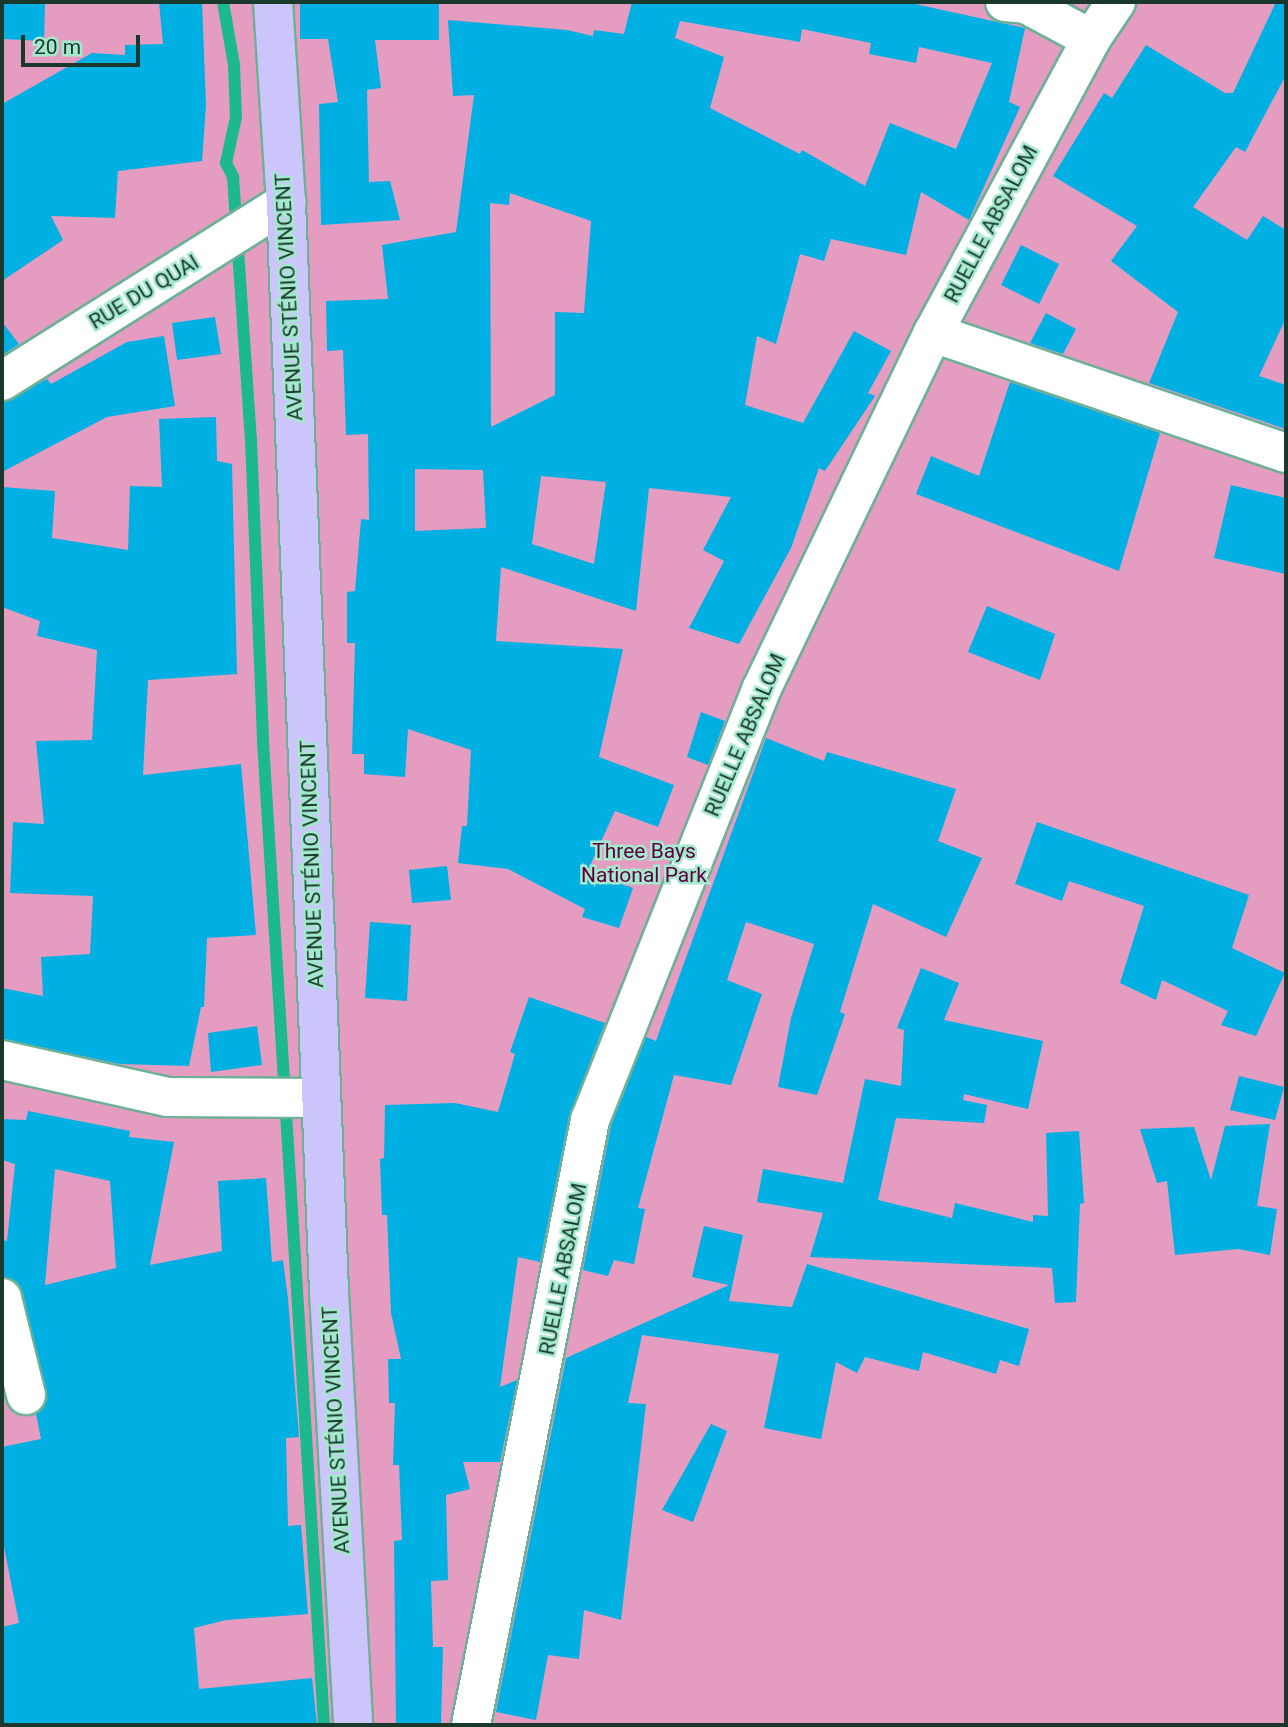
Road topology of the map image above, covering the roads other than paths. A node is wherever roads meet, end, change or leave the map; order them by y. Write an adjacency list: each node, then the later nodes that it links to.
1 (273, 2): 5 (main road, AVENUE STÉNIO VINCENT)
2 (1005, 2): 4 (street)
3 (1116, 2): 4 (street, RUELLE ABSALOM)
4 (1091, 39): 6 (street, RUELLE ABSALOM)
5 (286, 202): 7 (street, RUE DU QUAI); 10 (main road, AVENUE STÉNIO VINCENT)
6 (933, 333): 8 (street); 14 (street, RUELLE ABSALOM)
7 (2, 381)
8 (1286, 453)
9 (2, 1060): 10 (street)
10 (321, 1098): 13 (main road, AVENUE STÉNIO VINCENT)
11 (2, 1298): 12 (street)
12 (26, 1395)
13 (353, 1725)
14 (471, 1725)

